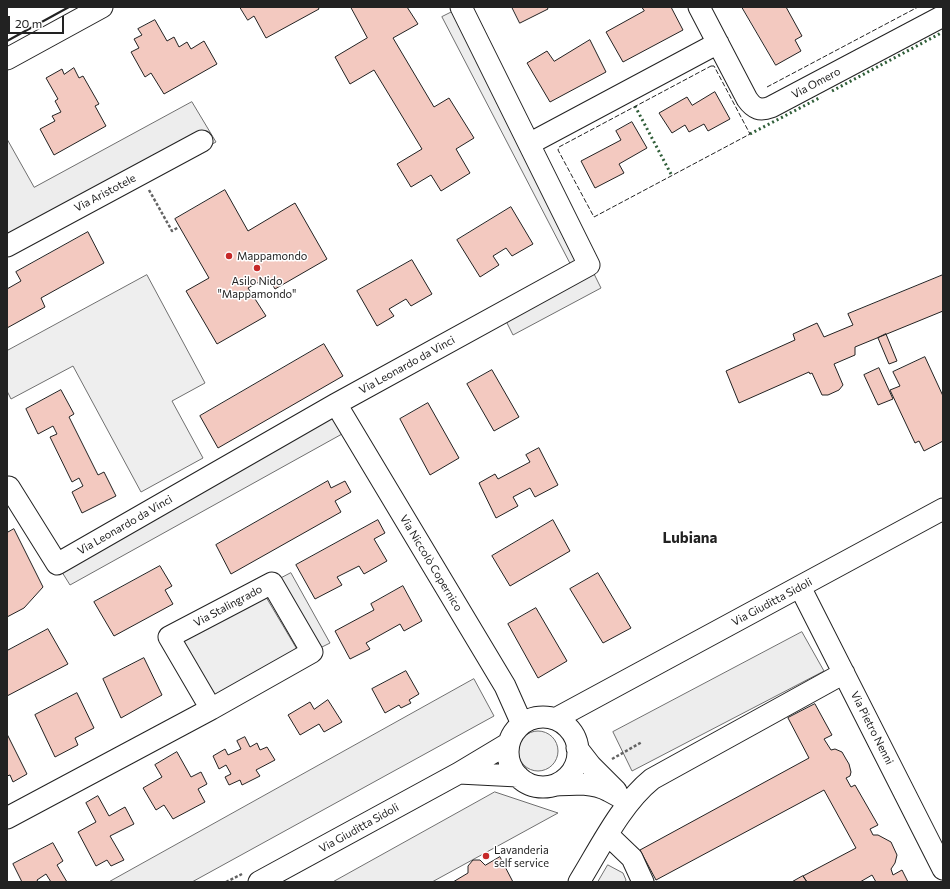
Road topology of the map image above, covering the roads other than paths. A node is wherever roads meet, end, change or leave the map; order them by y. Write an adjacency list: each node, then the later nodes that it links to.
1 (102, 7): 6 (street)
2 (462, 7): 8 (street, Via Leonardo da Vinci)
3 (699, 7): 5 (street, Via Omero)
4 (943, 16): 5 (street, Via Omero)
5 (718, 43): 8 (street)
6 (7, 59)
7 (202, 141): 9 (street, Via Aristotele)
8 (530, 144): 10 (street, Via Leonardo da Vinci)
9 (7, 246)
10 (336, 404): 11 (street, Via Leonardo da Vinci); 18 (street, Via Niccolò Copernico)
11 (7, 488)
12 (943, 509): 13 (street, Via Giuditta Sidoli)
13 (800, 587): 14 (street, Via Pietro Nenni); 15 (street, Via Giuditta Sidoli)
14 (844, 673): 24 (street); 27 (street, Via Pietro Nenni)
15 (600, 695): 17 (street, Via Giuditta Sidoli); 19 (street, Via Giuditta Sidoli)
16 (211, 709): 16 (street, Via Stalingrado); 25 (street, Via Stalingrado)
17 (555, 719): 18 (street, Via Giuditta Sidoli); 19 (street)
18 (522, 724): 20 (street, Via Giuditta Sidoli)
19 (575, 741): 23 (street, Via Giuditta Sidoli); 24 (street)
20 (509, 743): 21 (street, Via Giuditta Sidoli); 22 (street)
21 (459, 773): 22 (street); 29 (street, Via Giuditta Sidoli)
22 (518, 776): 23 (street)
23 (555, 784): 24 (street)
24 (628, 802): 26 (street)
25 (7, 818)
26 (608, 835): 28 (street); 30 (street)
27 (943, 868)
28 (641, 880)
29 (259, 882)
30 (578, 882)

